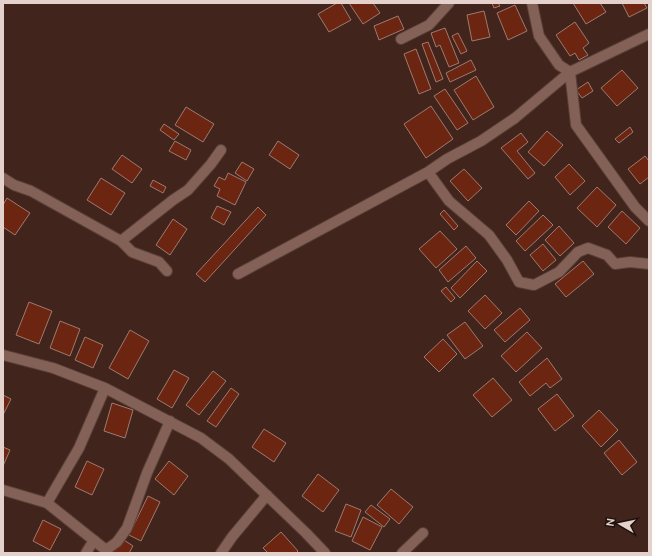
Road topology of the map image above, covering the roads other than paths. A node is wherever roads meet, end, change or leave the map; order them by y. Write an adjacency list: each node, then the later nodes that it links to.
1 (449, 3): 4 (street)
2 (532, 3): 5 (street)
3 (649, 34): 5 (street)
4 (401, 39)
5 (570, 72): 7 (street); 9 (street)
6 (221, 150): 10 (street)
7 (428, 172): 11 (street); 13 (street)
8 (3, 178): 10 (street)
9 (649, 221)
10 (121, 241): 12 (street)
11 (649, 264)
12 (167, 271)
13 (238, 274)
14 (3, 355): 15 (street)
15 (105, 388): 16 (street); 19 (street)
16 (170, 421): 18 (street); 21 (street)
17 (3, 490): 19 (street)
18 (267, 495): 23 (street); 24 (street)
19 (47, 503): 21 (street)
20 (423, 533): 25 (street)
21 (94, 540): 22 (street)
22 (86, 553)
23 (221, 553)
24 (325, 553)
25 (402, 553)

